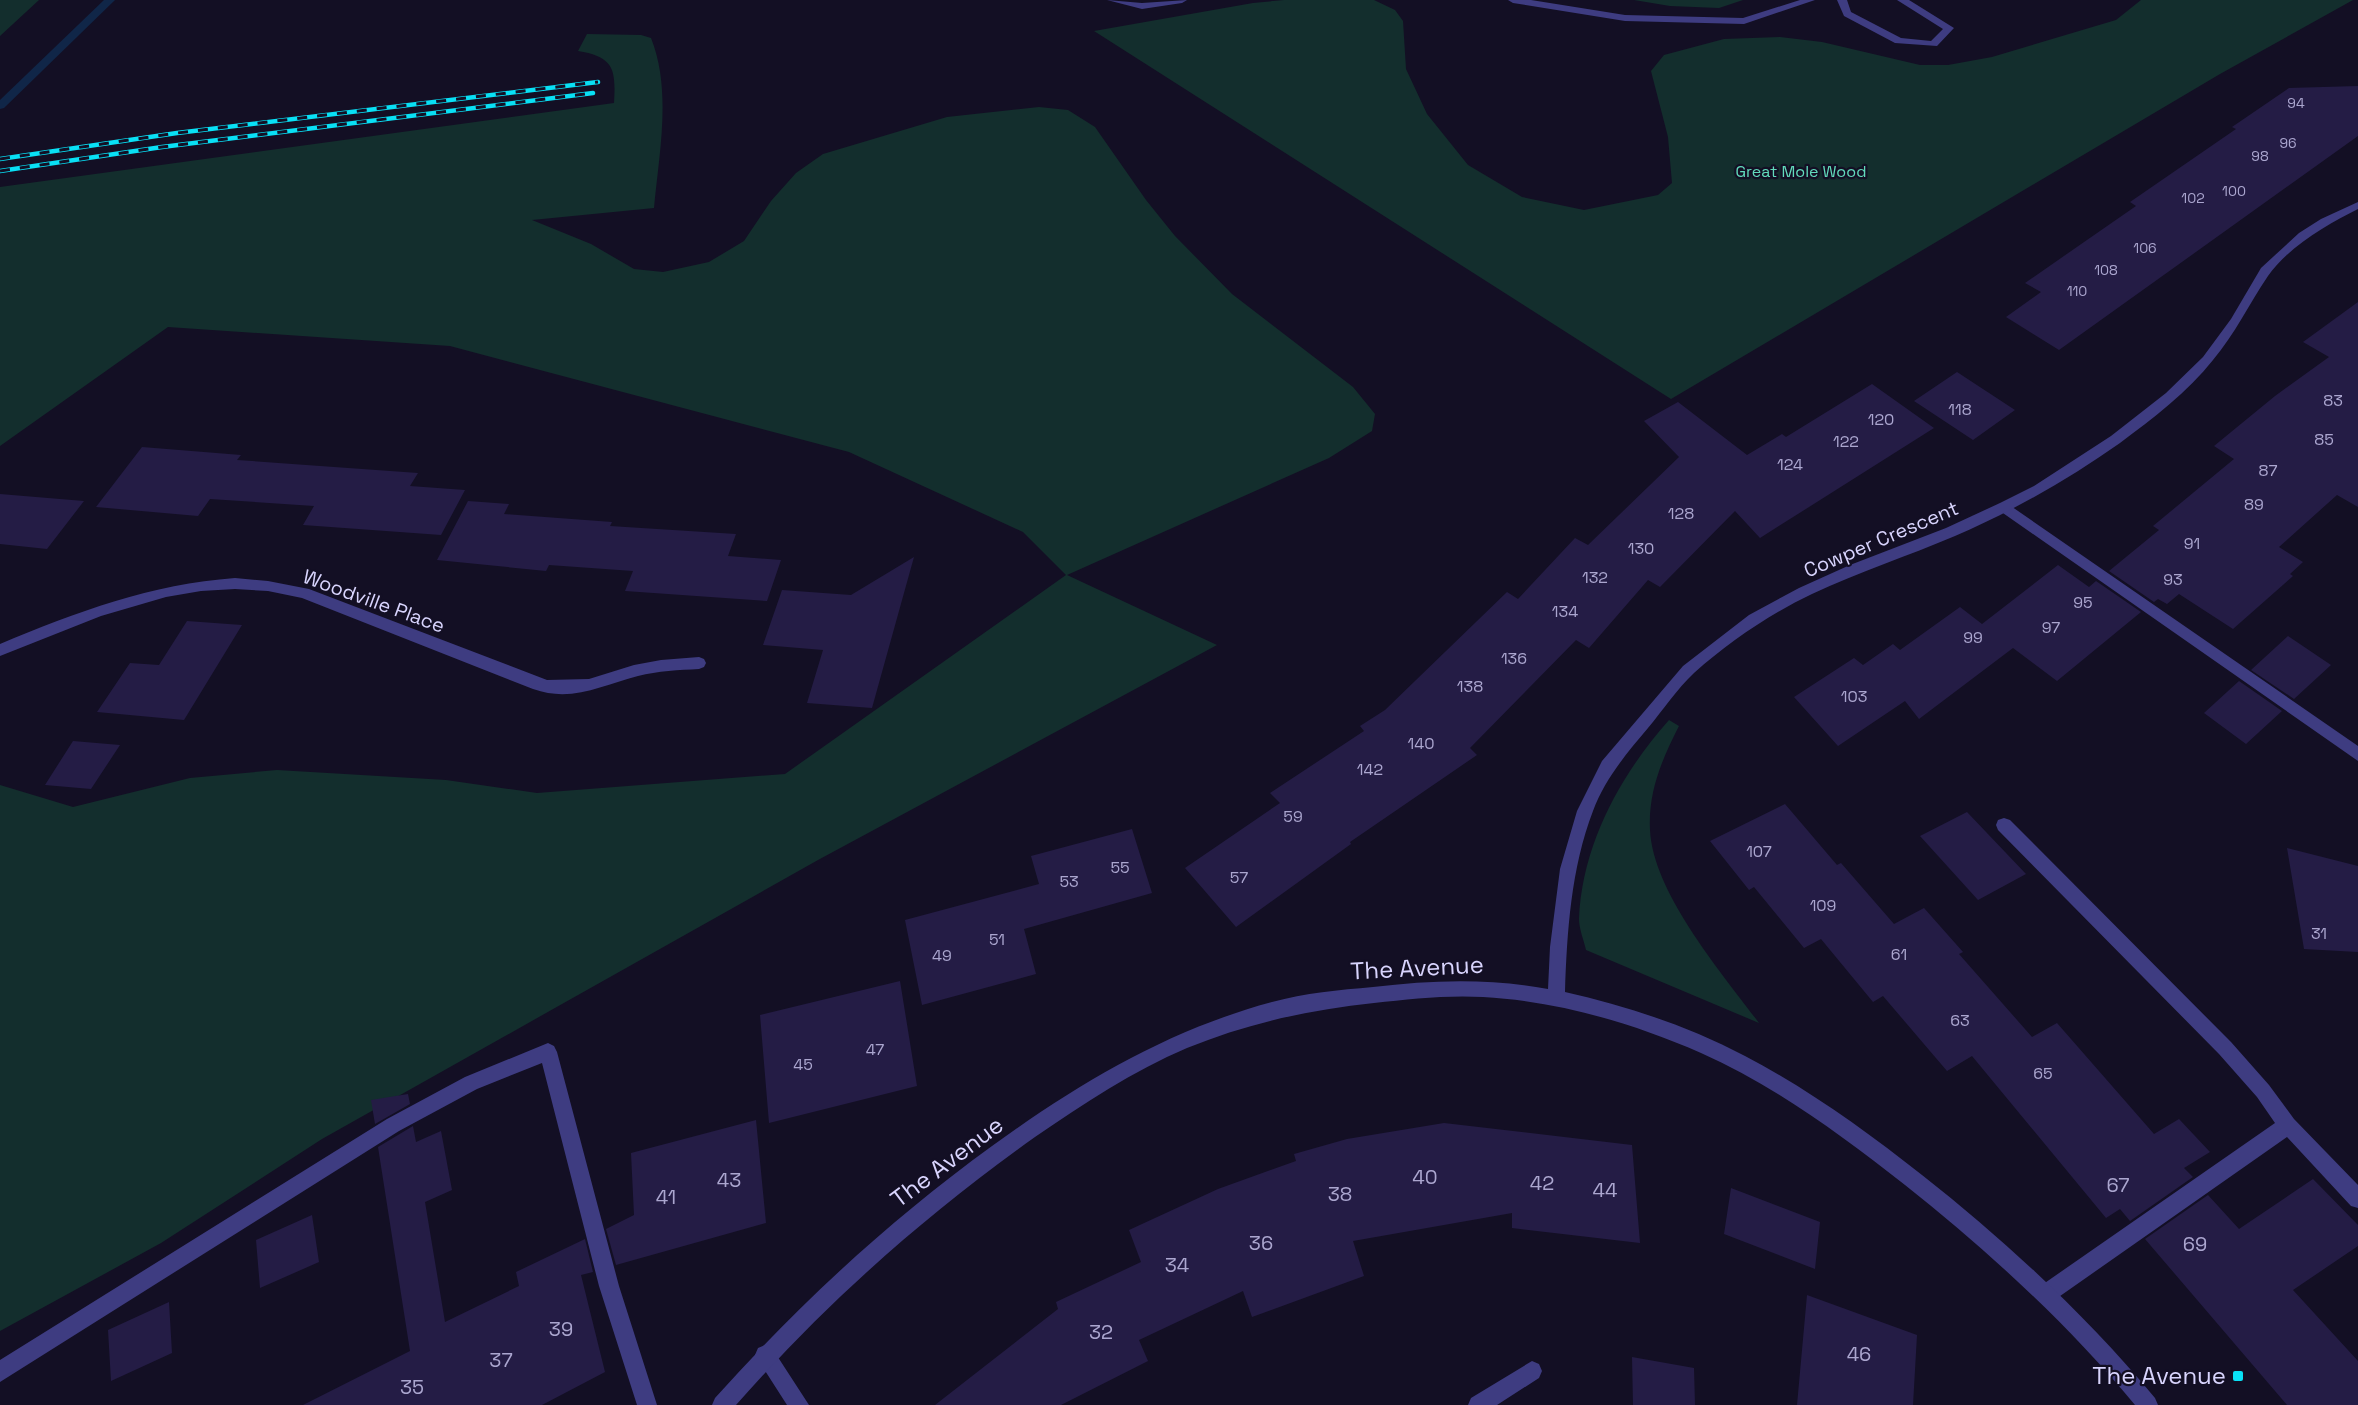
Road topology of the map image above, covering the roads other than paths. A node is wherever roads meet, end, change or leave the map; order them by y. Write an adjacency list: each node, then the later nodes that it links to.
1 (1112, 0): 2 (street)
2 (1182, 0)
3 (1513, 0): 4 (street)
4 (1810, 0)
5 (1842, 0): 6 (street)
6 (1902, 0)
7 (2358, 205): 8 (street, Cowper Crescent)
8 (2005, 507): 11 (street); 13 (street, Cowper Crescent)
9 (0, 650): 10 (street, Woodville Place)
10 (699, 663)
11 (2358, 754)
12 (2004, 825): 14 (street)
13 (1556, 999): 16 (street, The Avenue); 17 (street, The Avenue)
14 (2288, 1125): 15 (street); 16 (street)
15 (2358, 1199)
16 (2046, 1294): 24 (street, The Avenue)
17 (765, 1355): 21 (street, The Avenue); 22 (street)
18 (1532, 1371): 23 (street)
19 (0, 1372): 20 (street)
20 (647, 1405)
21 (722, 1405)
22 (799, 1405)
23 (1478, 1405)
24 (2148, 1405)

